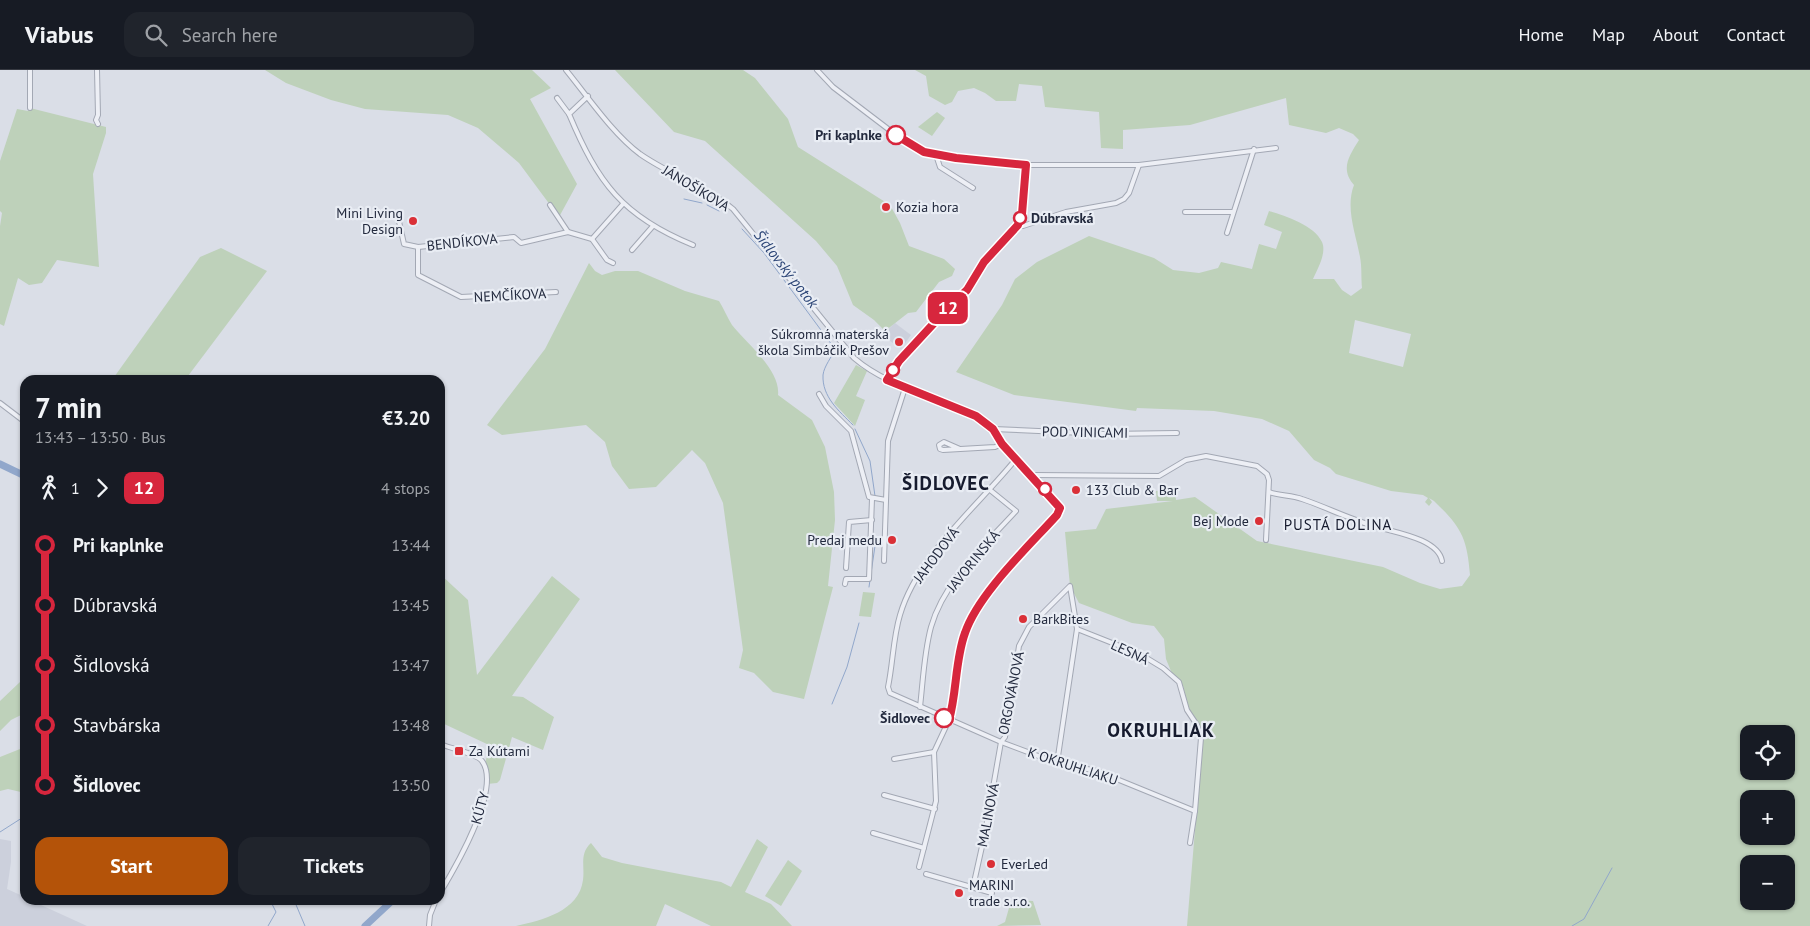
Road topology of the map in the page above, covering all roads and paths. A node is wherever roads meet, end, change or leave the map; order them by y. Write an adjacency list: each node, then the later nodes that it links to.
1 (30, 70): 7 (street)
2 (97, 70): 9 (street)
3 (566, 70): 5 (street, JÁNOŠÍKOVA)
4 (817, 70): 12 (street)
5 (588, 96): 8 (street); 31 (street, JÁNOŠÍKOVA)
6 (557, 98): 8 (street)
7 (30, 108)
8 (569, 114): 16 (street)
9 (98, 124)
10 (1276, 148): 11 (street)
11 (1254, 149): 14 (street); 19 (street)
12 (936, 155): 13 (street); 15 (street)
13 (1026, 165): 14 (street); 21 (street)
14 (1138, 165): 21 (street)
15 (973, 188)
16 (622, 204): 22 (street); 25 (street)
17 (550, 205): 23 (street)
18 (1185, 212): 19 (street)
19 (1233, 212): 24 (street)
20 (398, 217): 27 (street)
21 (1018, 225): 31 (street)
22 (653, 226): 26 (street); 28 (street)
23 (568, 232): 25 (street, BENDÍKOVA); 27 (street, BENDÍKOVA)
24 (1227, 233)
25 (592, 238): 29 (street)
26 (693, 245)
27 (418, 247): 30 (street, NEMČÍKOVA)
28 (632, 250)
29 (613, 263)
30 (556, 292)
31 (887, 380): 32 (street, JÁNOŠÍKOVA)
32 (905, 388): 36 (street, JÁNOŠÍKOVA); 47 (street)
33 (819, 394): 46 (street)
34 (0, 403): 35 (street)
35 (20, 418)
36 (993, 429): 37 (street, POD VINICAMI); 38 (street)
37 (1177, 433)
38 (1002, 444): 39 (street); 40 (street)
39 (960, 449): 39 (street)
40 (1016, 459): 42 (street); 44 (street, JAHODOVÁ)
41 (1053, 474): 42 (street); 43 (street); 45 (street)
42 (1032, 475): 43 (street)
43 (1038, 482): 56 (street)
44 (990, 490): 55 (street, JAVORINSKÁ); 55 (street, JAHODOVÁ)
45 (1269, 492): 49 (street); 51 (street)
46 (872, 499): 47 (street); 48 (street)
47 (886, 500): 50 (street)
48 (872, 520): 52 (street); 53 (street)
49 (1266, 540)
50 (884, 561)
51 (1442, 561)
52 (846, 568)
53 (845, 584)
54 (1077, 629): 57 (street, ORGOVÁNOVÁ); 61 (street); 64 (street, LESNÁ)
55 (920, 707): 56 (street, K OKRUHLIAKU)
56 (949, 720): 57 (street, K OKRUHLIAKU); 59 (street)
57 (1001, 742): 61 (street, K OKRUHLIAKU); 71 (street, MALINOVÁ)
58 (445, 746): 70 (street, KÚTY)
59 (934, 752): 60 (street); 63 (street)
60 (894, 759)
61 (1058, 763): 64 (street, K OKRUHLIAKU)
62 (884, 795): 63 (street)
63 (935, 809): 67 (street)
64 (1195, 811): 66 (street)
65 (873, 833): 67 (street)
66 (1190, 843)
67 (924, 848): 68 (street)
68 (920, 867)
69 (926, 874): 71 (street)
70 (445, 884)
71 (973, 887): 72 (street)
72 (992, 893)
73 (434, 905): 74 (street)
74 (429, 926)

